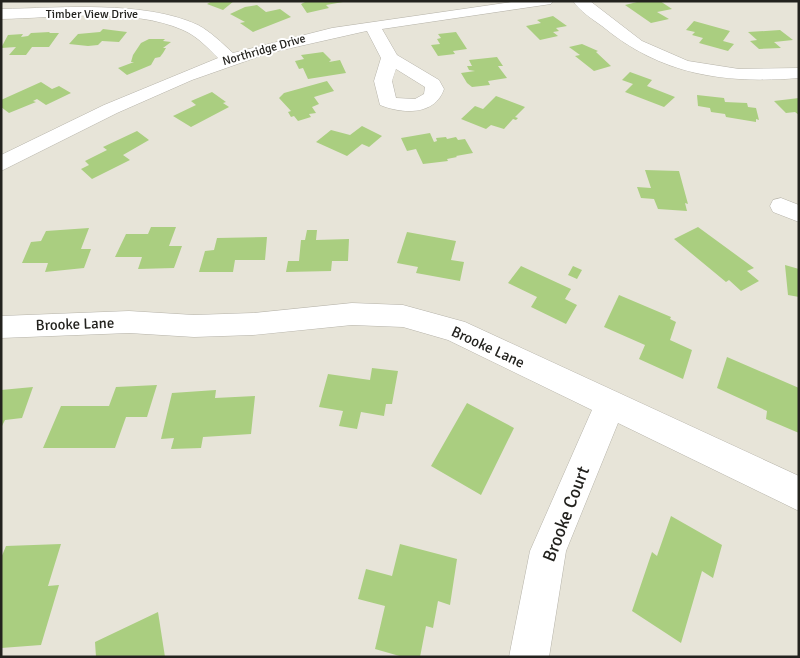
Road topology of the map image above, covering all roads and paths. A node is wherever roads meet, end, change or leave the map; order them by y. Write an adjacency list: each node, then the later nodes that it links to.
1 (546, 1): 4 (street, Northridge Drive)
2 (580, 1): 7 (street)
3 (1, 14): 6 (street, Timber View Drive)
4 (372, 26): 5 (street); 6 (street, Northridge Drive)
5 (390, 58)
6 (230, 60): 8 (street, Northridge Drive)
7 (799, 73)
8 (1, 164)
9 (1, 327): 10 (street, Brooke Lane)
10 (610, 405): 11 (street, Brooke Lane); 12 (street, Brooke Court)
11 (799, 494)
12 (529, 657)

